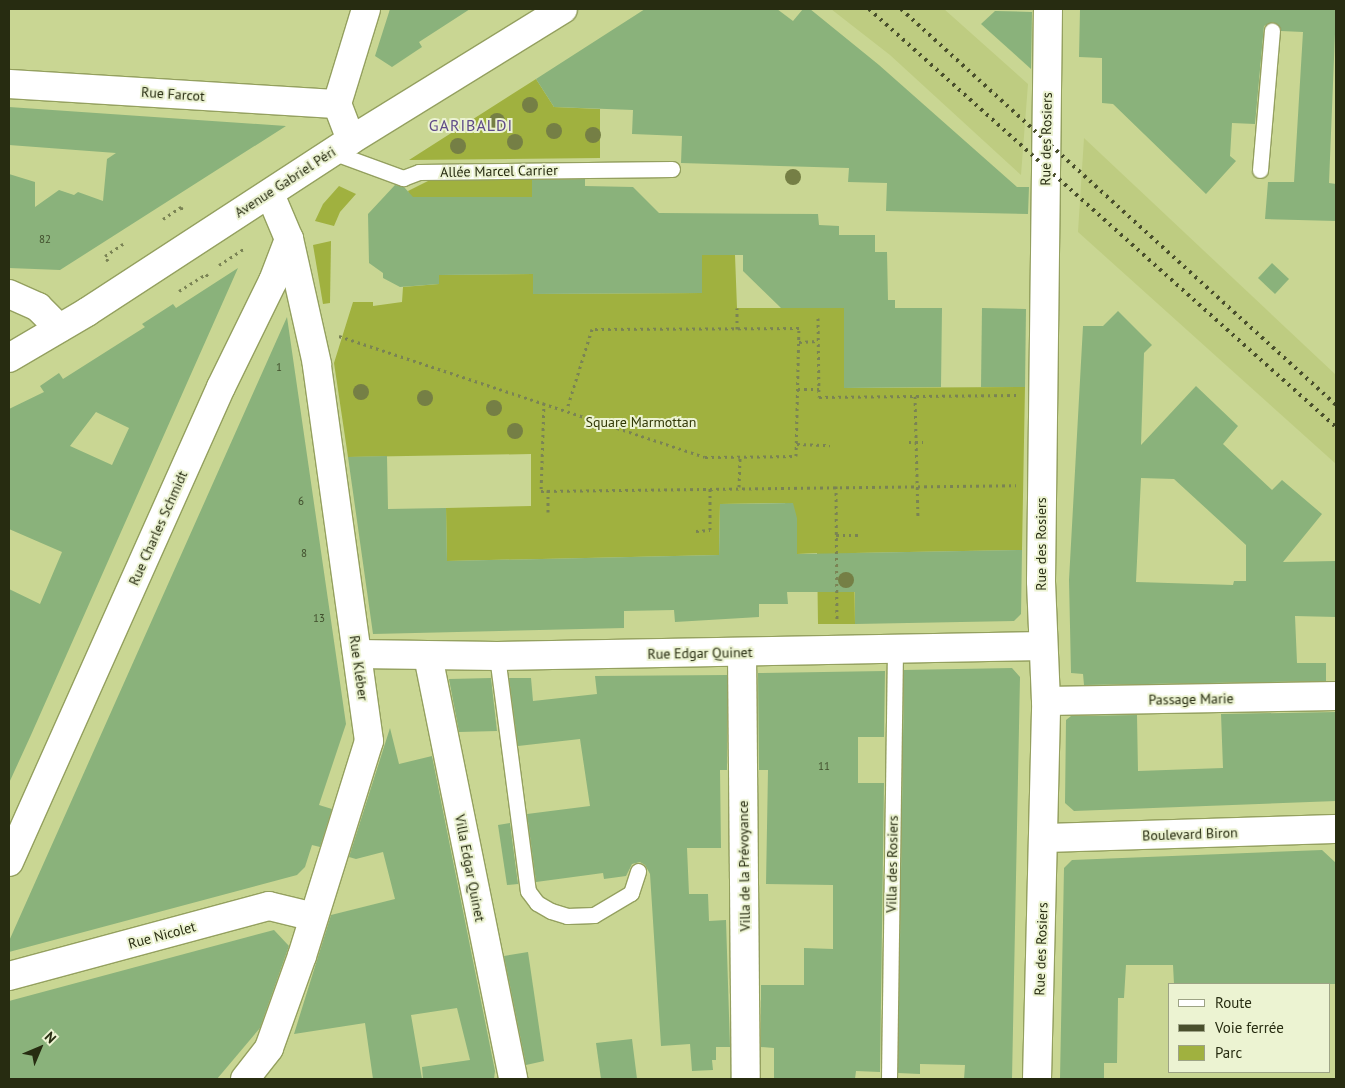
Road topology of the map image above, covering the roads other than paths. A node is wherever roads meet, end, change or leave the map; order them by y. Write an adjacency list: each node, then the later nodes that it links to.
1 (366, 9): 6 (street)
2 (562, 9): 7 (street, Avenue Gabriel Péri)
3 (1048, 9): 15 (street, Rue des Rosiers)
4 (1272, 31): 9 (lane)
5 (9, 84): 6 (street, Rue Farcot)
6 (337, 104): 7 (street)
7 (341, 146): 8 (lane, Allée Marcel Carrier); 10 (street, Avenue Gabriel Péri)
8 (672, 169)
9 (1260, 170)
10 (270, 194): 11 (street); 13 (street, Avenue Gabriel Péri)
11 (289, 239): 18 (street, Rue Kléber); 25 (street, Rue Charles Schmidt)
12 (9, 294): 13 (street)
13 (59, 328): 14 (street, Avenue Gabriel Péri)
14 (9, 358)
15 (1042, 646): 16 (street, Rue Edgar Quinet); 22 (street, Rue des Rosiers)
16 (895, 649): 17 (street, Rue Edgar Quinet); 32 (lane, Villa des Rosiers)
17 (742, 652): 20 (street, Rue Edgar Quinet); 31 (street, Villa de la Prévoyance)
18 (358, 654): 19 (street, Rue Edgar Quinet); 27 (street, Rue Kléber)
19 (428, 656): 20 (street, Rue Edgar Quinet); 30 (street, Villa Edgar Quinet)
20 (497, 656): 26 (lane)
21 (1336, 696): 22 (street, Passage Marie)
22 (1046, 701): 24 (street, Rue des Rosiers)
23 (1336, 829): 24 (street, Boulevard Biron)
24 (1044, 838): 33 (street, Rue des Rosiers)
25 (9, 862)
26 (638, 870)
27 (314, 917): 28 (street, Rue Nicolet); 29 (street, Rue Kléber)
28 (9, 976)
29 (245, 1079)
30 (513, 1079)
31 (746, 1079)
32 (889, 1079)
33 (1037, 1079)

